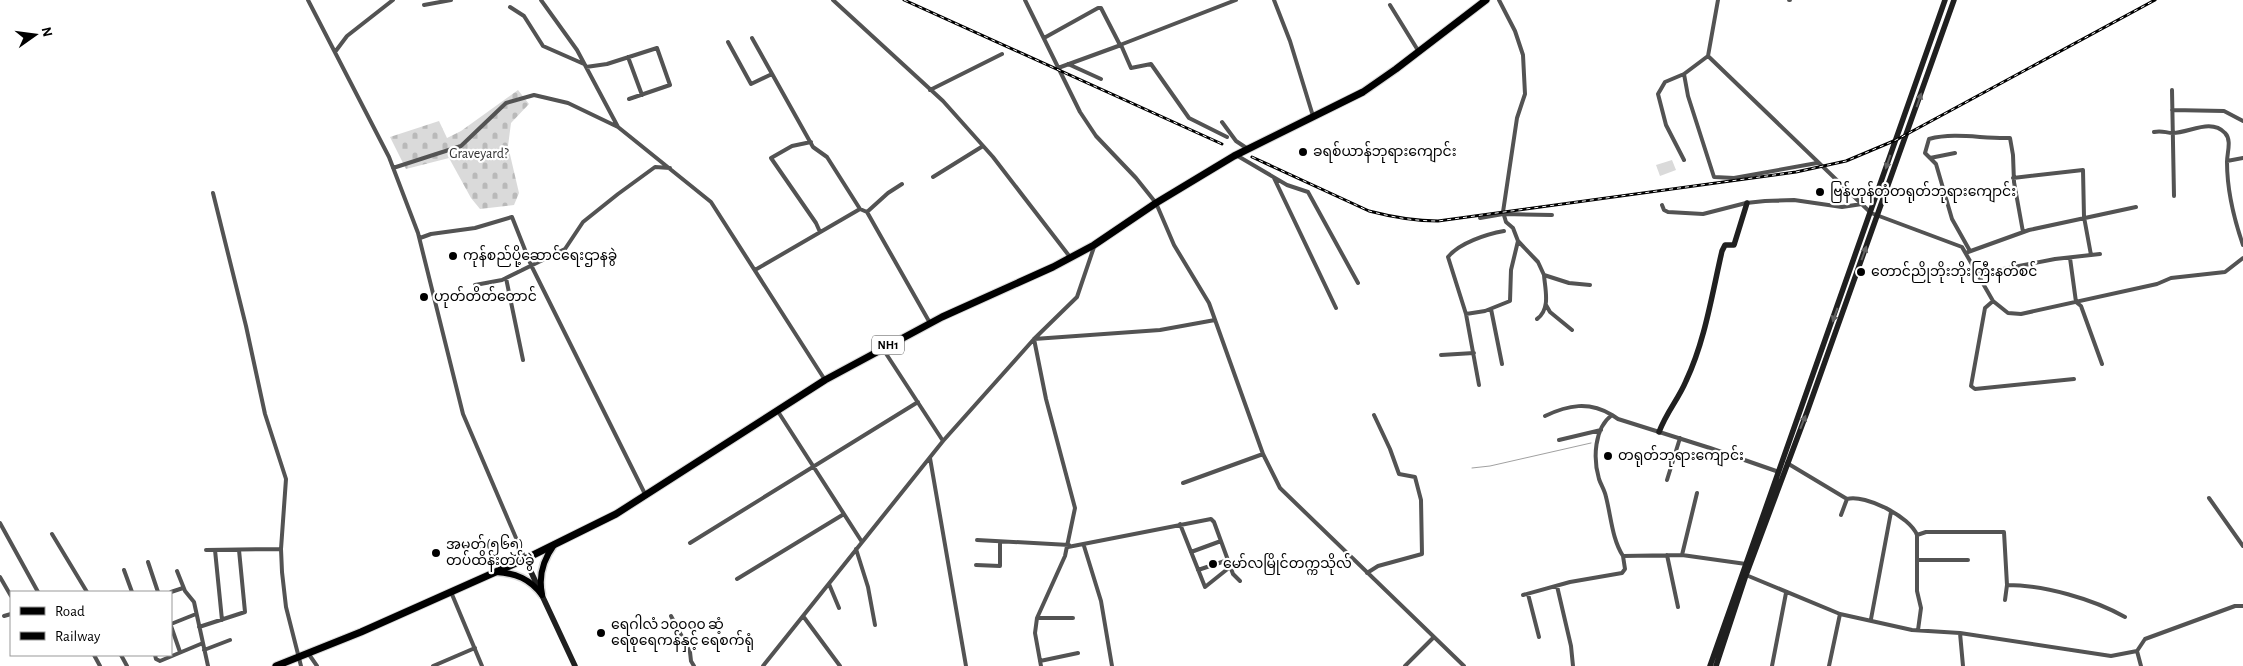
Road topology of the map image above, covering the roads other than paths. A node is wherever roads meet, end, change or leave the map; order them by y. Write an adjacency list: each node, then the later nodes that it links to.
1 (308, 0): 21 (street)
2 (393, 0): 21 (street)
3 (452, 0): 14 (street)
4 (541, 0): 27 (street)
5 (833, 0): 32 (street)
6 (1025, 0): 18 (street)
7 (1236, 0): 20 (street)
8 (1274, 0): 37 (street)
9 (1486, 0): 22 (highway, NH1)
10 (1499, 0): 70 (street)
11 (1718, 0): 24 (street)
12 (1945, 0): 69 (main road, one-way to 69)
13 (1954, 0): 72 (main road, one-way to 13)
14 (424, 5)
15 (1390, 5): 22 (street)
16 (510, 7): 27 (street)
17 (752, 38): 29 (street)
18 (1044, 38): 20 (street); 28 (street)
19 (728, 42): 29 (street)
20 (1120, 45): 26 (street); 43 (street)
21 (335, 52): 54 (street)
22 (1418, 52): 37 (highway, NH1)
23 (1002, 54): 32 (street)
24 (1708, 56): 30 (street); 53 (street)
25 (628, 57): 27 (street); 34 (street); 34 (street)
26 (1068, 64): 28 (street); 31 (street)
27 (585, 65): 40 (street)
28 (1058, 68): 62 (street)
29 (772, 74): 44 (street)
30 (1684, 74): 51 (street); 53 (street)
31 (1101, 79)
32 (930, 90): 45 (street)
33 (2172, 90): 36 (street)
34 (642, 95): 35 (street)
35 (629, 99)
36 (2172, 110): 38 (street); 42 (street)
37 (1313, 116): 46 (highway, NH1)
38 (2243, 121)
39 (1222, 122): 46 (street)
40 (618, 127): 54 (street); 55 (street)
41 (2154, 132): 42 (street)
42 (2172, 134): 52 (street); 61 (street)
43 (1227, 136)
44 (811, 142): 67 (street); 76 (street)
45 (983, 146): 56 (street); 85 (street)
46 (1248, 149): 48 (highway, NH1)
47 (1955, 153): 49 (street)
48 (1236, 155): 57 (street); 62 (highway, NH1)
49 (1930, 158): 58 (street); 82 (street)
50 (2243, 158): 52 (street)
51 (1684, 160)
52 (2227, 161): 81 (street)
53 (1817, 163): 64 (street)
54 (393, 168): 78 (street)
55 (670, 168): 88 (street); 89 (street)
56 (933, 177)
57 (1274, 178): 93 (street); 99 (street)
58 (2013, 178): 74 (street); 77 (street)
59 (902, 184): 68 (street)
60 (212, 193): 153 (street)
61 (2174, 196)
62 (1156, 203): 80 (highway, NH1); 103 (street)
63 (1747, 203): 64 (street); 65 (street); 122 (main road)
64 (1862, 204): 69 (street)
65 (1662, 205)
66 (2136, 207): 74 (street)
67 (860, 209): 68 (street); 76 (street)
68 (867, 212): 104 (street)
69 (1871, 213): 72 (street); 130 (main road, one-way to 130)
70 (1503, 214): 71 (street); 73 (street); 79 (street)
71 (1552, 215)
72 (1878, 216): 82 (street); 128 (main road, one-way to 72)
73 (1480, 218)
74 (2084, 218): 77 (street); 84 (street)
75 (1504, 231): 101 (street)
76 (820, 232): 89 (street)
77 (2023, 232): 82 (street)
78 (420, 238): 88 (street); 162 (street)
79 (1518, 241): 91 (street); 100 (street)
80 (1094, 245): 85 (highway, NH1); 106 (street)
81 (2243, 245)
82 (1968, 252): 90 (street)
83 (2100, 254): 84 (street)
84 (2091, 255): 86 (street)
85 (1070, 258): 104 (highway, NH1)
86 (2070, 258): 90 (street); 97 (street)
87 (2243, 258): 97 (street)
88 (531, 264): 92 (street); 134 (street)
89 (755, 270): 114 (street)
90 (1978, 274): 96 (street)
91 (1544, 275): 95 (street); 98 (street)
92 (506, 278): 94 (street); 110 (street)
93 (1358, 283)
94 (475, 285)
95 (1590, 285)
96 (1993, 301): 97 (street); 113 (street)
97 (2076, 302): 112 (street)
98 (1546, 305): 102 (street); 105 (street)
99 (1336, 308)
100 (1491, 309): 101 (street); 111 (street)
101 (1466, 314): 108 (street)
102 (1537, 319)
103 (1215, 320): 106 (street); 126 (street)
104 (930, 323): 107 (highway, NH1)
105 (1572, 330)
106 (1034, 339): 125 (street); 150 (street)
107 (883, 348): 114 (highway, NH1); 116 (street)
108 (1474, 353): 109 (street); 115 (street)
109 (1442, 354)
110 (523, 360)
111 (1502, 364)
112 (2102, 364)
113 (2074, 379)
114 (825, 380): 117 (highway, NH1)
115 (1480, 385)
116 (918, 402): 125 (street); 129 (street)
117 (777, 410): 129 (street); 134 (highway, NH1)
118 (1374, 415): 174 (street)
119 (1612, 415): 120 (street); 121 (street); 122 (street)
120 (1545, 416)
121 (1601, 430): 124 (street); 161 (street)
122 (1659, 432): 123 (street)
123 (1680, 438): 130 (street); 131 (street)
124 (1559, 440)
125 (943, 442): 127 (street)
126 (1263, 454): 132 (street); 174 (street)
127 (930, 458): 146 (street); 240 (street)
128 (1787, 464): 130 (main road); 136 (street)
129 (814, 467): 138 (street); 148 (street)
130 (1780, 472): 167 (main road); 175 (main road)
131 (1667, 480)
132 (1183, 483)
133 (1697, 493): 160 (street)
134 (646, 496): 149 (highway, NH1)
135 (2210, 498): 152 (street)
136 (1847, 499): 137 (street); 139 (street)
137 (1891, 512): 143 (street); 207 (street)
138 (844, 514): 146 (street); 177 (street)
139 (1841, 515)
140 (0, 523): 183 (street)
141 (1180, 524): 145 (street); 151 (street); 158 (street)
142 (52, 534): 184 (street)
143 (1917, 535): 164 (street); 180 (street)
144 (977, 540): 147 (street)
145 (1221, 541): 158 (street); 163 (street)
146 (862, 542): 157 (street)
147 (1000, 542): 150 (street); 168 (street)
148 (690, 543)
149 (554, 545): 162 (highway, NH1); 192 (main road)
150 (1068, 546): 151 (street); 205 (street)
151 (1084, 546): 241 (street)
152 (2243, 546)
153 (281, 549): 156 (street); 228 (street)
154 (206, 550): 155 (street)
155 (214, 550): 156 (street); 208 (street)
156 (239, 550): 208 (street)
157 (856, 550): 179 (street); 210 (street)
158 (1191, 552): 171 (street)
159 (1667, 555): 160 (street); 161 (street); 196 (street)
160 (1682, 555): 167 (street)
161 (1623, 556): 181 (street)
162 (525, 559): 173 (highway, NH1); 192 (main road)
163 (1228, 560): 169 (street); 171 (street)
164 (1917, 560): 165 (street); 213 (street)
165 (1968, 560)
166 (148, 562): 186 (street)
167 (1746, 564): 245 (main road)
168 (976, 565)
169 (1230, 567): 171 (street); 178 (street)
170 (124, 570): 185 (street)
171 (1198, 570)
172 (177, 571): 182 (street)
173 (495, 572): 188 (highway, NH1); 192 (main road)
174 (1367, 573): 215 (street)
175 (1746, 575): 189 (street); 246 (main road)
176 (0, 577): 190 (street)
177 (737, 579)
178 (1240, 581)
179 (829, 584): 197 (street); 203 (street)
180 (2007, 585): 194 (street); 204 (street)
181 (1557, 586): 191 (street); 244 (street)
182 (183, 588): 187 (street); 199 (street)
183 (37, 591)
184 (86, 591)
185 (132, 591)
186 (158, 591)
187 (172, 592)
188 (451, 592): 219 (street); 223 (highway, NH1)
189 (1786, 593): 200 (street); 247 (street)
190 (10, 594)
191 (1528, 594): 193 (street); 216 (street)
192 (542, 595): 236 (main road)
193 (1522, 595)
194 (2005, 600)
195 (2243, 606): 221 (street)
196 (1678, 607)
197 (838, 608)
198 (10, 614): 201 (street)
199 (196, 614): 209 (street); 211 (street)
200 (1840, 614): 207 (street); 248 (street)
201 (4, 616)
202 (671, 616): 237 (street)
203 (803, 616): 238 (street); 239 (street)
204 (2125, 617)
205 (1037, 618): 206 (street); 229 (street)
206 (1073, 618)
207 (1871, 619): 213 (street)
208 (222, 620): 211 (street)
209 (172, 625)
210 (876, 626)
211 (199, 627): 218 (street)
212 (172, 628): 222 (street)
213 (1918, 630): 214 (street)
214 (1960, 633): 221 (street); 249 (street)
215 (1434, 637): 242 (street); 243 (street)
216 (1539, 637)
217 (230, 640): 220 (street)
218 (203, 643): 220 (street); 222 (street)
219 (475, 648): 234 (street); 235 (street)
220 (204, 650): 230 (street)
221 (2137, 651): 250 (street)
222 (180, 652): 227 (street)
223 (308, 653): 228 (highway, NH1); 233 (street)
224 (1078, 653): 229 (street)
225 (155, 656): 226 (street)
226 (171, 656)
227 (172, 656)
228 (298, 658): 231 (highway, NH1); 232 (street)
229 (1041, 663)
230 (208, 666)
231 (276, 666)
232 (301, 666)
233 (317, 666)
234 (433, 666)
235 (482, 666)
236 (575, 666)
237 (694, 666)
238 (763, 666)
239 (840, 666)
240 (966, 666)
241 (1112, 666)
242 (1405, 666)
243 (1464, 666)
244 (1573, 666)
245 (1710, 666)
246 (1716, 666)
247 (1772, 666)
248 (1829, 666)
249 (1963, 666)
250 (2141, 666)

